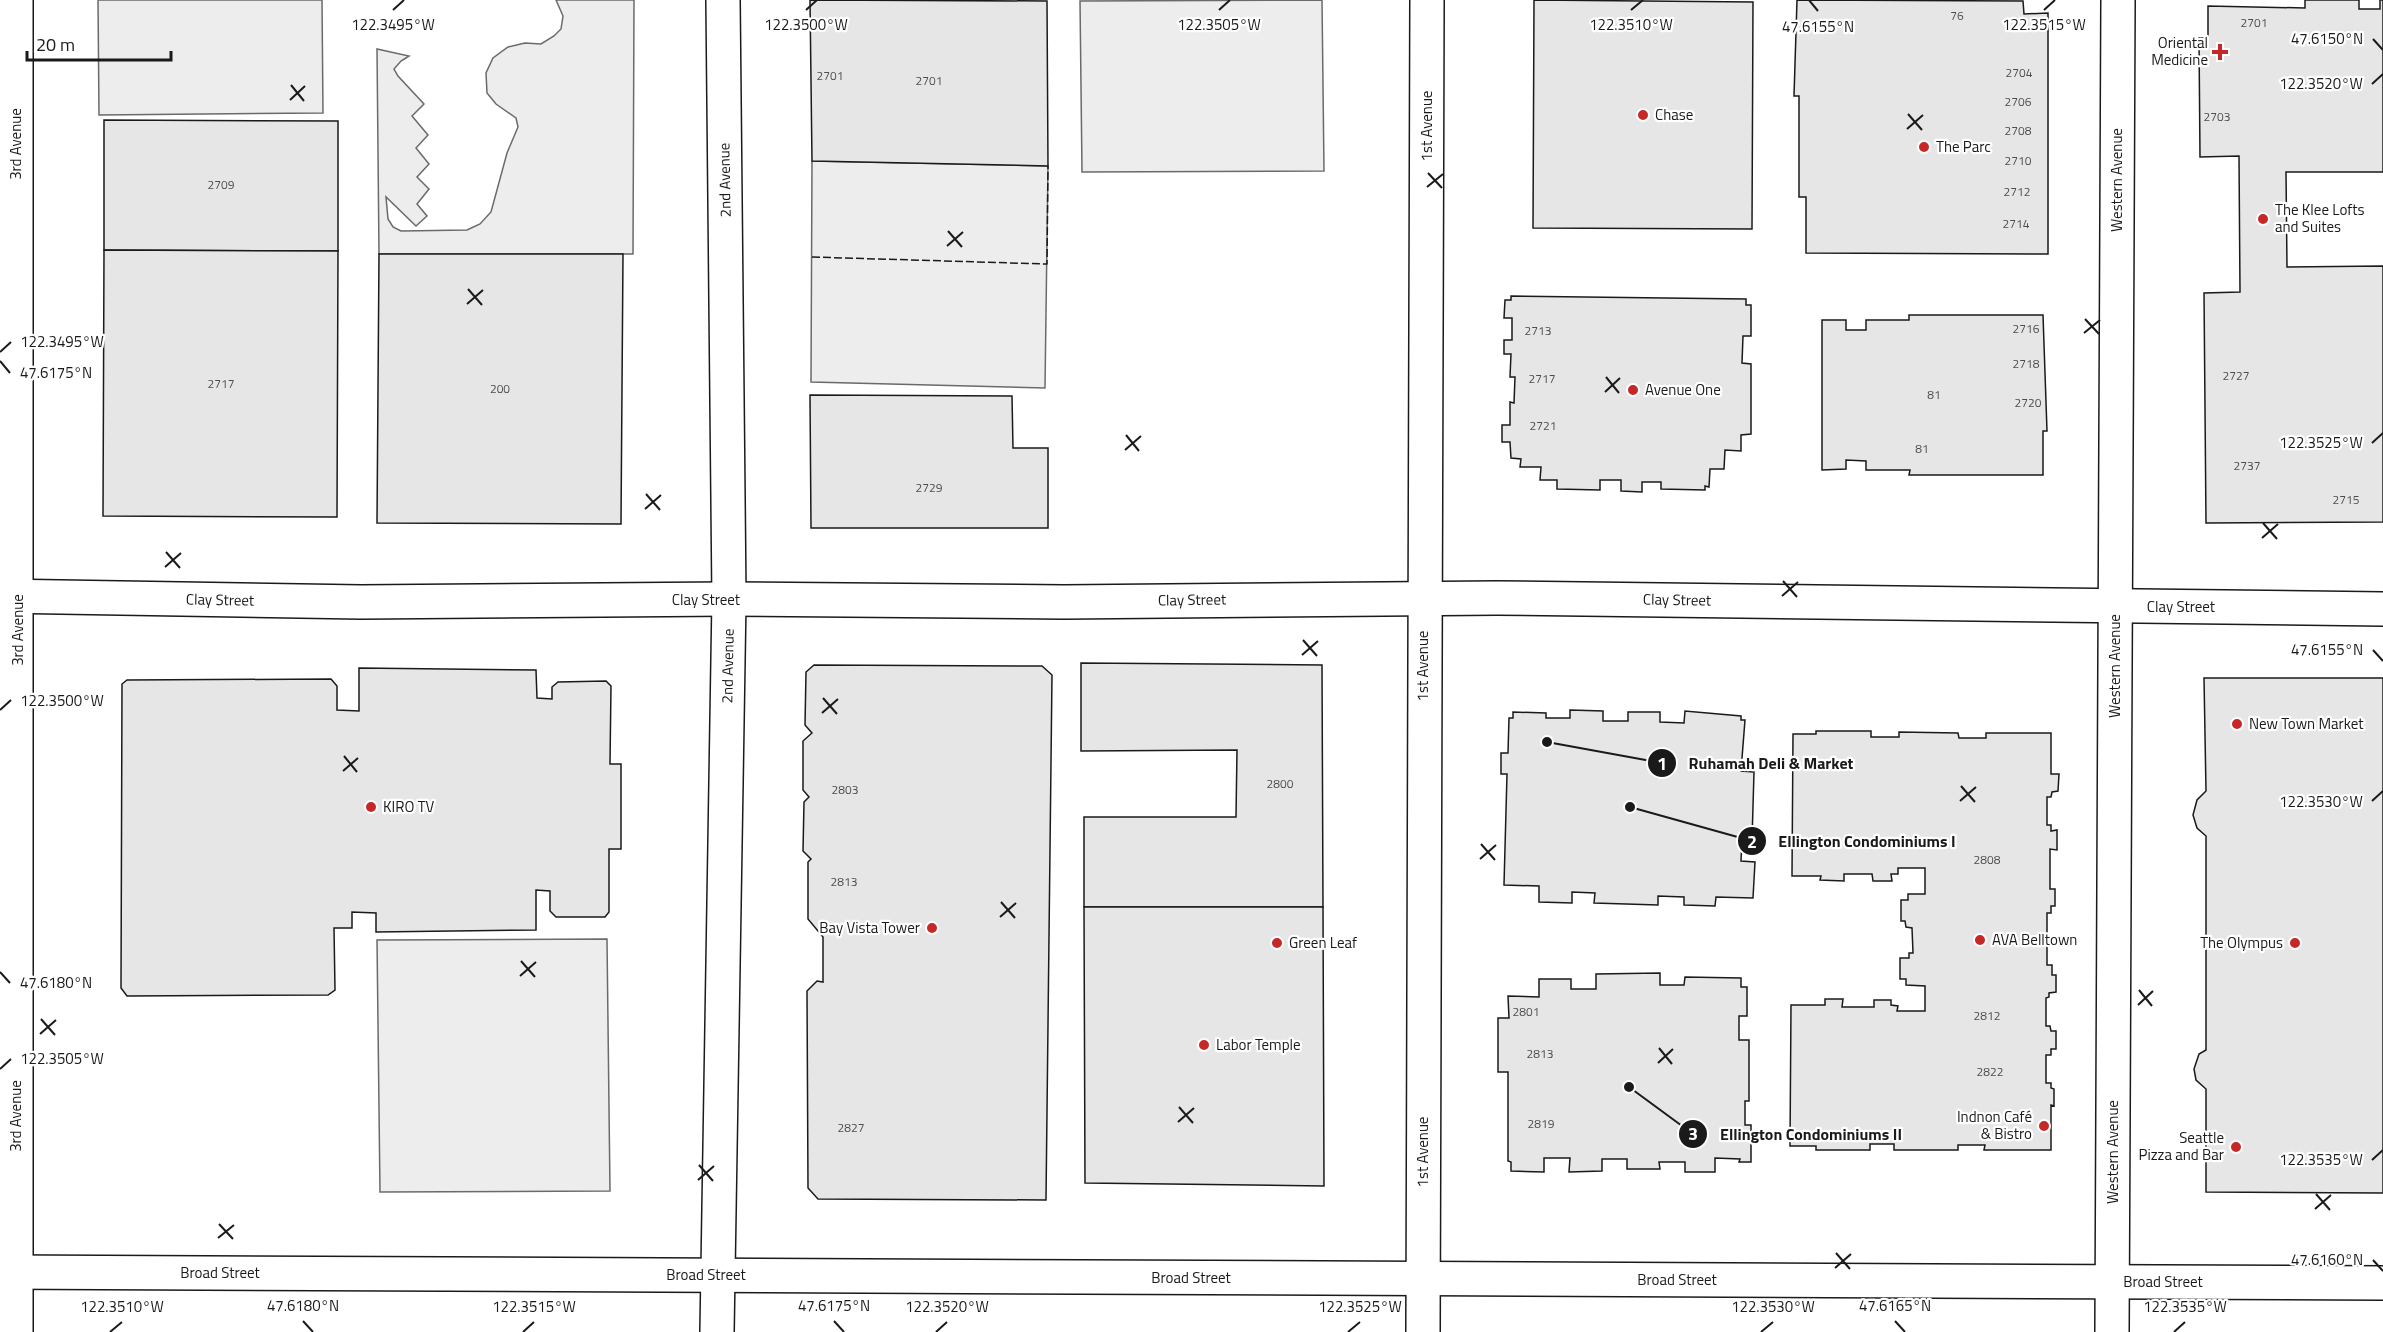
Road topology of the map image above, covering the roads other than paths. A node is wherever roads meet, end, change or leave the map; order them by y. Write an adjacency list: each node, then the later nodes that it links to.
1 (16, 0): 5 (main road, 3rd Avenue)
2 (723, 0): 7 (main road, 2nd Avenue)
3 (1427, 0): 6 (main road, 1st Avenue)
4 (2118, 0): 8 (main road, Western Avenue)
5 (9, 596): 7 (main road, Clay Street); 10 (main road, 3rd Avenue)
6 (1424, 598): 7 (main road, Clay Street); 8 (main road, Clay Street); 12 (main road, 1st Avenue)
7 (729, 599): 11 (main road, 2nd Avenue)
8 (2115, 607): 9 (main road, Clay Street); 13 (main road, Western Avenue)
9 (2383, 609)
10 (8, 1272): 11 (main road, Broad Street); 15 (main road, 3rd Avenue)
11 (718, 1275): 12 (main road, Broad Street); 16 (main road, 2nd Avenue)
12 (1423, 1278): 13 (main road, Broad Street); 17 (main road, 1st Avenue)
13 (2113, 1282): 14 (main road, Broad Street); 18 (main road, Western Avenue)
14 (2383, 1283)
15 (16, 1332)
16 (717, 1332)
17 (1423, 1332)
18 (2112, 1332)

